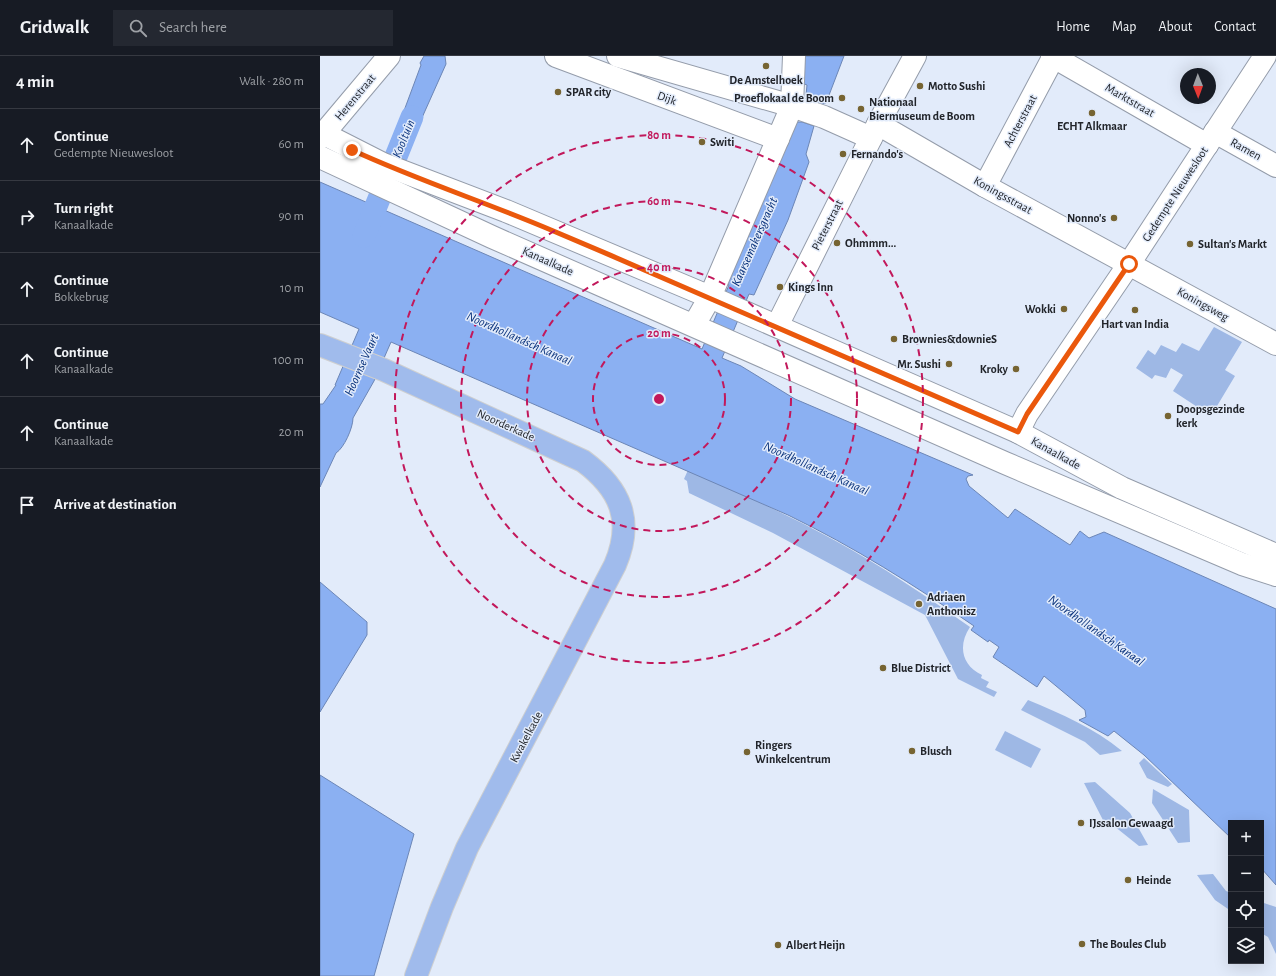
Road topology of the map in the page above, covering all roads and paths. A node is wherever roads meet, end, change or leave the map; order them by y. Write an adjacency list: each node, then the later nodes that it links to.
1 (389, 56): 10 (street, Herenstraat)
2 (556, 56): 12 (street, Dijk)
3 (618, 56): 8 (street)
4 (794, 56): 8 (street)
5 (915, 56): 9 (street, Pieterstraat)
6 (1053, 56): 11 (street, Marktstraat); 16 (street, Achterstraat)
7 (1265, 56): 11 (street, Gedempte Nieuwesloot)
8 (805, 110): 9 (street, Koningsstraat); 12 (street)
9 (874, 131): 16 (street, Koningsstraat); 19 (street, Pieterstraat)
10 (321, 132): 15 (street, Kanaalkade)
11 (1211, 138): 14 (street, Ramen); 17 (street, Gedempte Nieuwesloot)
12 (778, 139): 18 (street)
13 (320, 157): 15 (street, Kanaalkade)
14 (1276, 166)
15 (388, 178): 18 (street, Kanaalkade); 20 (street, Kanaalkade)
16 (985, 186): 17 (street, Koningsstraat)
17 (1129, 264): 21 (street, Koningsweg); 23 (street, Gedempte Nieuwesloot)
18 (713, 298): 19 (street, Kanaalkade); 20 (street)
19 (777, 326): 23 (street, Kanaalkade)
20 (699, 327): 26 (street, Kanaalkade)
21 (1276, 344)
22 (320, 345): 24 (main road, Noorderkade)
23 (1018, 432): 25 (street, Kanaalkade)
24 (616, 497): 27 (main road, Kwakelkade)
25 (1276, 555)
26 (1276, 575)
27 (416, 976)

